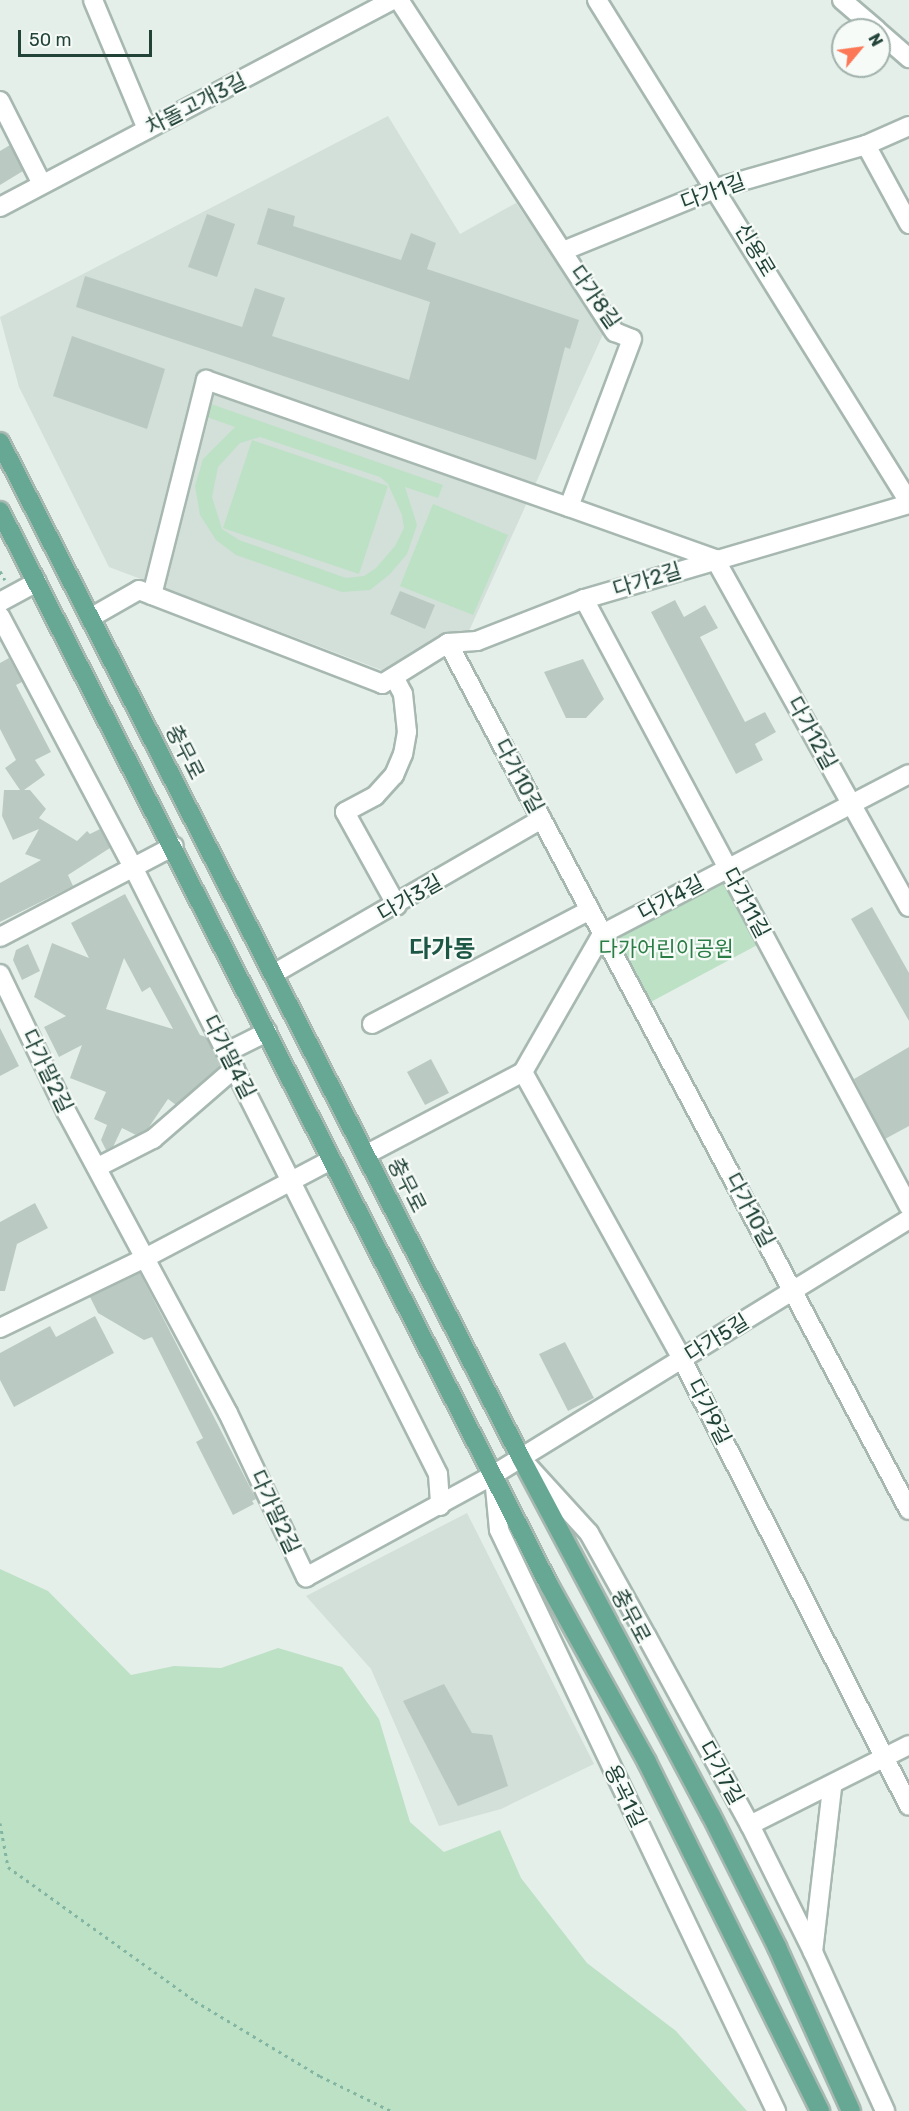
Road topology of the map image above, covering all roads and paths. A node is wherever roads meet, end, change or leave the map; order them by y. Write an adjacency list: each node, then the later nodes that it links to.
1 (93, 0): 11 (street)
2 (392, 0): 11 (street, 차돌고개3길)
3 (399, 0): 17 (street, 다가8길)
4 (597, 0): 14 (street, 신용로)
5 (842, 0): 6 (street)
6 (863, 18)
7 (891, 42): 8 (street)
8 (909, 58)
9 (0, 101): 13 (street)
10 (909, 126): 12 (street, 다가1길)
11 (147, 129): 13 (street, 차돌고개3길)
12 (866, 145): 14 (street, 다가1길); 16 (street)
13 (42, 184): 15 (street, 차돌고개3길)
14 (717, 188): 17 (street, 다가1길); 19 (street, 신용로)
15 (0, 207)
16 (909, 224)
17 (563, 251): 20 (street, 다가8길)
18 (0, 442): 28 (main road, 충무로)
19 (909, 503): 22 (street, 다가2길)
20 (569, 507): 22 (street); 24 (street)
21 (0, 511): 23 (main road)
22 (715, 559): 25 (street, 다가2길); 32 (street, 다가12길)
23 (37, 582): 26 (street); 34 (main road)
24 (152, 595): 28 (street, 다가2길); 30 (street, 다가2길)
25 (584, 599): 29 (street, 다가2길); 36 (street, 다가11길)
26 (0, 602)
27 (0, 616): 35 (street, 다가말4길)
28 (90, 618): 42 (main road, 충무로)
29 (448, 643): 30 (street, 다가2길); 33 (street, 다가10길)
30 (394, 677): 37 (street)
31 (909, 774): 32 (street, 다가4길)
32 (852, 806): 36 (street, 다가4길); 38 (street, 다가12길)
33 (542, 819): 37 (street, 다가3길); 39 (street, 다가10길)
34 (174, 846): 35 (street); 45 (main road)
35 (134, 867): 41 (street); 46 (street, 다가말4길)
36 (727, 869): 40 (street, 다가4길); 52 (street, 다가11길)
37 (397, 906): 42 (street, 다가3길)
38 (909, 907)
39 (590, 910): 40 (street, 다가10길); 44 (street)
40 (602, 934): 47 (street); 55 (street, 다가10길)
41 (0, 937)
42 (275, 973): 48 (main road, 충무로)
43 (0, 974): 50 (street, 다가말2길)
44 (372, 1023)
45 (267, 1032): 46 (street); 49 (main road)
46 (231, 1060): 50 (street); 51 (street, 다가말4길)
47 (523, 1072): 48 (street); 57 (street, 다가9길)
48 (367, 1154): 58 (main road, 충무로)
49 (331, 1160): 51 (street); 59 (main road)
50 (98, 1167): 54 (street, 다가말2길)
51 (291, 1179): 54 (street); 60 (street, 다가말4길)
52 (909, 1207)
53 (909, 1219): 55 (street, 다가5길)
54 (147, 1257): 56 (street); 60 (street, 다가말2길)
55 (793, 1291): 57 (street, 다가5길); 61 (street, 다가10길)
56 (0, 1328)
57 (682, 1359): 58 (street, 다가5길); 63 (street, 다가9길)
58 (521, 1458): 59 (street, 다가5길); 67 (street, 다가7길); 72 (main road, 충무로)
59 (494, 1475): 60 (street, 다가말2길); 70 (street, 용곡1길); 71 (main road)
60 (440, 1506)
61 (909, 1510)
62 (909, 1745): 63 (street)
63 (886, 1757): 64 (street); 65 (street, 다가9길)
64 (832, 1787): 67 (street); 68 (street)
65 (909, 1806)
66 (0, 1823): 69 (path)
67 (750, 1825): 68 (street, 다가7길)
68 (813, 1952): 73 (street, 다가7길)
69 (391, 2111)
70 (776, 2111)
71 (820, 2111)
72 (851, 2111)
73 (885, 2111)

